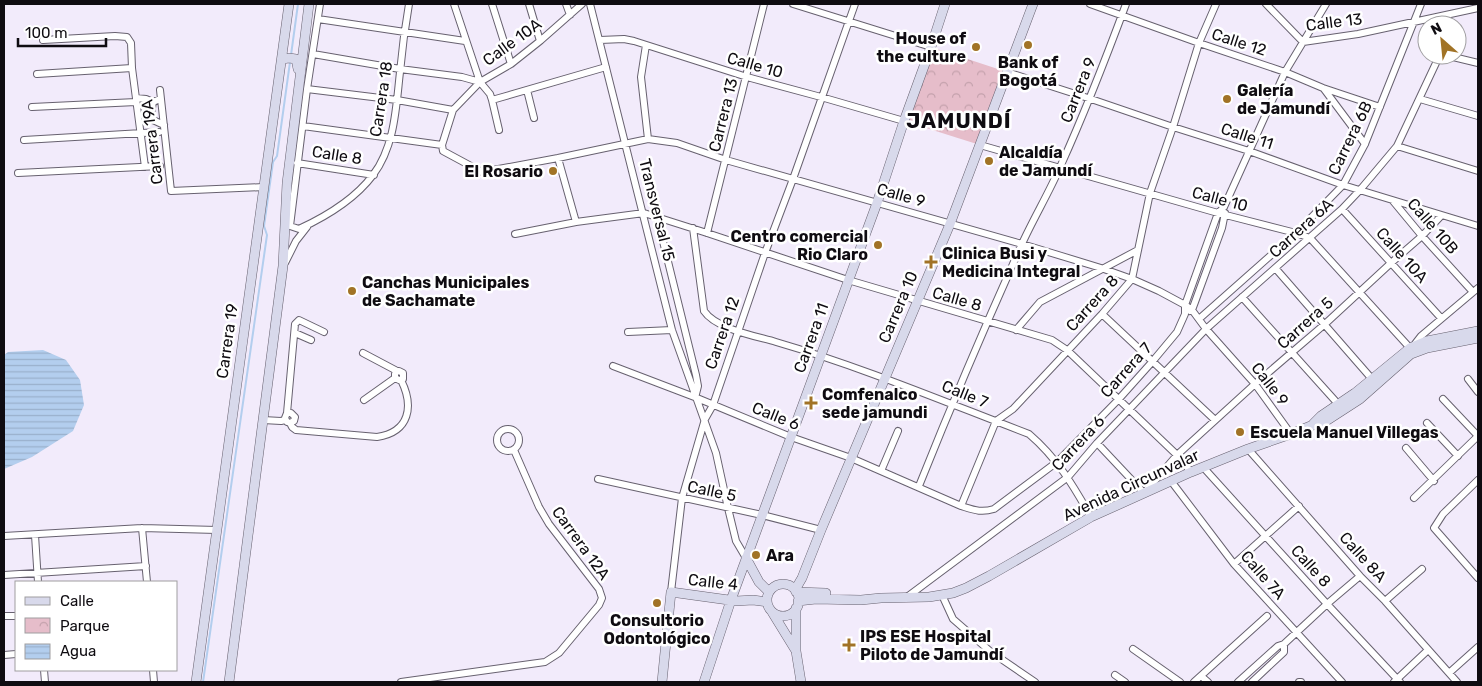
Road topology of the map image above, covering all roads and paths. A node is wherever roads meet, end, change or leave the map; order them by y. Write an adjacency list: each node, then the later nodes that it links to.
1 (289, 4): 38 (main road, Carrera 19)
2 (309, 4): 47 (main road)
3 (320, 4): 25 (street)
4 (409, 4): 28 (street, Carrera 18)
5 (454, 4): 31 (street)
6 (492, 4): 39 (street)
7 (529, 4): 32 (street)
8 (566, 4): 23 (street)
9 (582, 4): 23 (street, Calle 10A)
10 (590, 4): 30 (street, Transversal 15)
11 (764, 4): 48 (street, Carrera 13)
12 (793, 4): 26 (street)
13 (855, 4): 26 (street, Carrera 12)
14 (945, 4): 36 (main road, Carrera 11)
15 (1033, 4): 44 (main road, Carrera 10)
16 (1090, 4): 24 (street, Calle 12)
17 (1126, 4): 24 (street, Carrera 9)
18 (1216, 4): 34 (street, Carrera 8)
19 (1266, 4): 33 (street, Calle 13)
20 (1326, 4): 33 (street, Carrera 7)
21 (1421, 4): 27 (street, Carrera 6B)
22 (1478, 8): 27 (street, Calle 13)
23 (570, 15): 32 (street, Calle 10A)
24 (1122, 15): 34 (street, Calle 12); 57 (street, Carrera 9)
25 (318, 19): 28 (street, Calle 10A); 37 (street)
26 (849, 22): 36 (street); 55 (street, Carrera 12)
27 (1414, 22): 33 (street, Calle 13); 63 (street, Carrera 6B)
28 (404, 33): 31 (street, Calle 10A); 43 (street, Carrera 18)
29 (43, 40): 42 (street)
30 (600, 40): 35 (street, Calle 10); 41 (street, Transversal 15)
31 (465, 41): 49 (street)
32 (540, 41): 39 (street, Calle 10A)
33 (1303, 42): 45 (street, Carrera 7)
34 (1199, 44): 45 (street, Calle 12); 72 (street, Carrera 8)
35 (646, 45): 48 (street, Calle 10); 77 (street)
36 (931, 47): 69 (main road, Carrera 11)
37 (313, 54): 43 (street); 51 (street)
38 (284, 58): 47 (main road); 96 (main road, Carrera 19)
39 (510, 64): 49 (street, Calle 10A)
40 (1435, 65): 60 (street, Carrera 6A)
41 (606, 67): 53 (street); 79 (street, Transversal 15)
42 (132, 68): 46 (street); 58 (street)
43 (400, 69): 49 (street); 59 (street, Carrera 18)
44 (1007, 72): 57 (street, Calle 11); 81 (main road, Carrera 10)
45 (1285, 72): 50 (street, Calle 12); 84 (street, Carrera 7)
46 (37, 74)
47 (299, 76): 109 (main road)
48 (747, 77): 55 (street, Calle 10); 86 (street, Carrera 13)
49 (482, 84): 54 (street); 64 (street, Calle 10A)
50 (1323, 88): 63 (street, Calle 12); 80 (street)
51 (307, 89): 59 (street); 71 (street)
52 (160, 90): 56 (street, Carrera 19A)
53 (527, 90): 54 (street); 68 (street)
54 (491, 97): 73 (street)
55 (821, 97): 69 (street, Calle 10); 94 (street, Carrera 12)
56 (160, 99): 61 (street); 70 (street, Carrera 19A)
57 (1091, 99): 72 (street, Calle 11); 90 (street, Carrera 9)
58 (136, 100): 61 (street); 62 (street); 65 (street)
59 (396, 100): 64 (street); 76 (street, Carrera 18)
60 (1420, 100): 67 (street); 82 (street, Carrera 6A)
61 (153, 102): 66 (street)
62 (32, 107)
63 (1380, 107): 80 (street, Carrera 6B)
64 (453, 110): 83 (street)
65 (138, 112): 66 (street); 75 (street)
66 (151, 114): 70 (street)
67 (1478, 116)
68 (534, 118)
69 (904, 121): 100 (main road, Carrera 11)
70 (164, 125): 96 (street, Carrera 19A)
71 (302, 126): 76 (street, Calle 9); 87 (street)
72 (1173, 127): 84 (street, Calle 11); 98 (street, Carrera 8)
73 (499, 130)
74 (159, 132): 75 (street)
75 (141, 133): 78 (street); 88 (street)
76 (391, 138): 83 (street, Calle 9); 93 (street, Carrera 18)
77 (648, 139): 79 (street, Calle 9); 86 (street, Calle 9)
78 (24, 140)
79 (626, 144): 85 (street, Calle 9); 103 (street, Transversal 15)
80 (1365, 144): 95 (street, Carrera 6B)
81 (980, 145): 90 (street, Calle 10); 111 (main road, Carrera 10)
82 (1397, 146): 91 (street); 97 (street, Carrera 6A)
83 (443, 148): 85 (street, Calle 9)
84 (1249, 151): 95 (street, Calle 11); 101 (street, Carrera 7)
85 (558, 158): 108 (street)
86 (726, 160): 94 (street, Calle 9); 114 (street, Carrera 13)
87 (297, 163): 93 (street, Calle 8); 109 (street)
88 (145, 166): 89 (street); 92 (street)
89 (160, 166)
90 (1060, 167): 98 (street, Calle 10); 119 (street, Carrera 9)
91 (1478, 171)
92 (18, 173)
93 (374, 174): 110 (street, Carrera 18)
94 (793, 179): 100 (street, Calle 9); 121 (street, Carrera 12)
95 (1343, 185): 97 (street, Calle 11); 115 (street, Carrera 6B)
96 (264, 187): 210 (main road, Carrera 19)
97 (1360, 190): 99 (street, Calle 11); 102 (street, Carrera 6A)
98 (1150, 193): 104 (street, Calle 10); 120 (street, Carrera 8)
99 (1393, 200): 106 (street, Calle 11); 117 (street, Calle 10B)
100 (877, 203): 111 (street, Calle 9); 126 (main road, Carrera 11)
101 (1224, 207): 104 (street, Carrera 7); 105 (street)
102 (1342, 210): 118 (street, Carrera 6A); 122 (street, Calle 10A)
103 (644, 213): 107 (street, Calle 8); 108 (street); 141 (street, Transversal 15)
104 (1218, 213): 105 (street, Calle 10); 132 (street, Carrera 7)
105 (1226, 215): 115 (street, Calle 10); 133 (street)
106 (1441, 216): 112 (street, Calle 11); 117 (street, Carrera 5)
107 (657, 217): 113 (street, Calle 8); 164 (street)
108 (576, 222): 116 (street)
109 (288, 224): 110 (street, Carrera 18); 123 (main road)
110 (309, 224): 123 (street, Carrera 18)
111 (950, 224): 119 (street, Calle 9); 131 (main road, Carrera 10)
112 (1478, 226)
113 (692, 228): 114 (street, Calle 8); 143 (street, Calle 7)
114 (707, 232): 121 (street, Calle 8)
115 (1296, 233): 118 (street, Calle 10); 136 (street, Carrera 6B)
116 (515, 234)
117 (1422, 236): 122 (street, Carrera 5); 128 (street, Calle 10B)
118 (1310, 238): 125 (street, Carrera 6A); 129 (street, Calle 10)
119 (1022, 244): 124 (street, Calle 9); 138 (street, Carrera 9)
120 (1138, 250): 124 (street); 127 (street, Carrera 8)
121 (765, 253): 126 (street, Calle 8); 143 (street, Carrera 12)
122 (1391, 263): 129 (street, Carrera 5); 137 (street, Calle 10A)
123 (283, 266): 174 (main road)
124 (1101, 268): 127 (street, Calle 9); 142 (street)
125 (1276, 269): 130 (street, Carrera 6A); 139 (street)
126 (848, 280): 131 (street, Calle 8); 154 (main road, Carrera 11)
127 (1132, 280): 132 (street, Calle 9); 134 (street, Carrera 8)
128 (1476, 290): 137 (street)
129 (1359, 292): 139 (street, Carrera 5); 150 (street, Calle 10)
130 (1242, 297): 140 (street, Carrera 6A); 153 (street)
131 (917, 301): 138 (street, Calle 8); 159 (main road, Carrera 10)
132 (1186, 305): 133 (street, Calle 9); 135 (street, Carrera 7)
133 (1192, 310): 135 (street); 136 (street, Calle 9)
134 (1102, 314): 151 (street, Carrera 8); 155 (street)
135 (1185, 314): 155 (street, Carrera 7)
136 (1199, 318): 140 (street, Calle 9)
137 (1441, 318): 150 (street)
138 (987, 322): 142 (street, Calle 8); 168 (street, Carrera 9)
139 (1325, 324): 153 (street, Carrera 5); 160 (street)
140 (1206, 329): 157 (street, Carrera 6); 162 (street, Calle 9)
141 (672, 330): 146 (street); 164 (street, Transversal 15)
142 (1016, 330): 151 (street, Calle 8)
143 (738, 331): 154 (street, Calle 7); 169 (street, Carrera 12)
144 (1478, 331): 150 (main road, Avenida Circunvalar)
145 (324, 332): 147 (street)
146 (628, 332)
147 (294, 333): 149 (street); 172 (street)
148 (1478, 338): 178 (main road, Avenida Circunvalar)
149 (311, 340)
150 (1412, 347): 160 (main road, Avenida Circunvalar)
151 (1067, 350): 167 (street, Calle 8); 176 (street, Carrera 8)
152 (363, 353): 158 (street)
153 (1292, 353): 162 (street, Carrera 5); 170 (street)
154 (822, 355): 159 (street, Calle 7); 182 (main road, Carrera 11)
155 (1152, 362): 157 (street); 167 (street, Carrera 7)
156 (613, 366): 164 (street, Calle 6)
157 (1164, 373): 171 (street, Carrera 6); 175 (street)
158 (398, 376): 166 (street); 172 (street)
159 (885, 377): 168 (street, Calle 7); 189 (main road, Carrera 10)
160 (1372, 379): 170 (main road, Avenida Circunvalar)
161 (1468, 379): 163 (street)
162 (1255, 384): 175 (street, Carrera 5); 180 (street, Calle 9)
163 (1478, 392)
164 (697, 396): 169 (street, Calle 6); 173 (street, Transversal 15)
165 (1443, 399): 181 (street)
166 (364, 400)
167 (1118, 400): 171 (street, Calle 8); 190 (street, Carrera 7)
168 (952, 404): 176 (street, Calle 7); 199 (street, Carrera 9)
169 (713, 405): 173 (street, Carrera 12); 182 (street, Calle 6)
170 (1339, 405): 178 (main road, Avenida Circunvalar)
171 (1129, 410): 183 (street, Carrera 6); 187 (street, Calle 8)
172 (288, 419): 174 (street)
173 (705, 419): 201 (street, Carrera 12); 205 (street)
174 (263, 420): 246 (main road)
175 (1215, 420): 187 (street, Carrera 5)
176 (996, 422): 190 (street, Calle 7); 203 (street, Carrera 8)
177 (1427, 423): 188 (street)
178 (1313, 424): 180 (main road, Avenida Circunvalar)
179 (898, 431): 192 (street)
180 (1290, 434): 185 (main road, Avenida Circunvalar)
181 (1478, 436): 188 (street)
182 (791, 437): 189 (street, Calle 6); 207 (main road, Carrera 11)
183 (1097, 443): 194 (street, Carrera 6); 200 (street)
184 (1406, 448): 196 (street)
185 (1248, 449): 191 (main road, Avenida Circunvalar); 204 (street, Calle 8A)
186 (514, 450): 247 (street, Carrera 12A)
187 (1177, 455): 193 (street, Calle 8); 200 (street, Carrera 5)
188 (1458, 456): 196 (street)
189 (851, 458): 192 (street, Calle 6); 211 (main road, Carrera 10)
190 (1057, 462): 194 (street, Calle 7); 206 (street, Carrera 7)
191 (1203, 467): 193 (main road, Avenida Circunvalar); 214 (street, Calle 8)
192 (881, 471): 199 (street, Calle 6)
193 (1191, 472): 198 (main road, Avenida Circunvalar)
194 (1068, 477): 208 (street, Calle 7); 228 (street, Carrera 6)
195 (598, 479): 201 (street, Calle 5)
196 (1434, 480): 202 (street)
197 (1478, 480): 222 (street)
198 (1171, 481): 200 (main road, Avenida Circunvalar); 216 (street, Calle 7A)
199 (919, 486): 203 (street, Calle 6)
200 (1144, 493): 208 (main road, Avenida Circunvalar)
201 (682, 498): 205 (street, Calle 5); 225 (street, Carrera 12)
202 (1414, 498)
203 (961, 506): 206 (street, Calle 6)
204 (1299, 506): 214 (street); 221 (street, Calle 8A)
205 (728, 508): 207 (street, Calle 5); 215 (street)
206 (986, 512)
207 (762, 515): 211 (street, Calle 5); 215 (main road, Carrera 11)
208 (1091, 517): 226 (main road, Avenida Circunvalar)
209 (142, 528): 210 (street); 212 (street); 217 (street)
210 (216, 530): 245 (main road, Carrera 19)
211 (821, 530): 229 (main road, Carrera 10)
212 (35, 534): 213 (street); 219 (street)
213 (4, 536)
214 (1265, 536): 216 (street); 232 (street, Calle 8)
215 (746, 558): 227 (main road); 230 (main road, Carrera 11)
216 (1234, 564): 235 (street, Calle 7A)
217 (146, 566): 219 (street); 224 (street)
218 (1422, 569): 231 (street)
219 (37, 573): 220 (street); 223 (street)
220 (4, 575)
221 (1360, 576): 231 (street, Calle 8A); 232 (street)
222 (1478, 578)
223 (38, 581)
224 (147, 581)
225 (671, 592): 230 (main road, Calle 4); 248 (main road, Carrera 12)
226 (942, 595): 228 (main road, Avenida Circunvalar); 251 (street)
227 (768, 597): 229 (main road); 230 (main road, Calle 4); 233 (main road)
228 (907, 597): 229 (main road, Avenida Circunvalar)
229 (796, 598): 233 (main road); 240 (main road, Carrera 10)
230 (731, 600): 249 (main road, Carrera 11)
231 (1385, 602): 239 (street, Calle 8A)
232 (1326, 604): 235 (street); 244 (street, Calle 8)
233 (772, 611): 240 (main road, Carrera 10)
234 (1267, 616): 243 (street)
235 (1296, 632): 236 (street); 258 (street, Calle 7A)
236 (1284, 644): 256 (street); 257 (street)
237 (1478, 647): 241 (street)
238 (1133, 649): 253 (street)
239 (1428, 650): 241 (street, Calle 8A); 244 (street)
240 (796, 652): 250 (main road, Carrera 10)
241 (1449, 673): 259 (street, Calle 8A)
242 (1115, 675): 252 (street)
243 (1202, 676): 254 (street); 255 (street)
244 (1397, 681)
245 (196, 682)
246 (229, 682)
247 (401, 682)
248 (662, 682)
249 (704, 682)
250 (801, 682)
251 (1035, 682)
252 (1125, 682)
253 (1180, 682)
254 (1194, 682)
255 (1208, 682)
256 (1238, 682)
257 (1252, 682)
258 (1342, 682)
259 (1457, 682)

